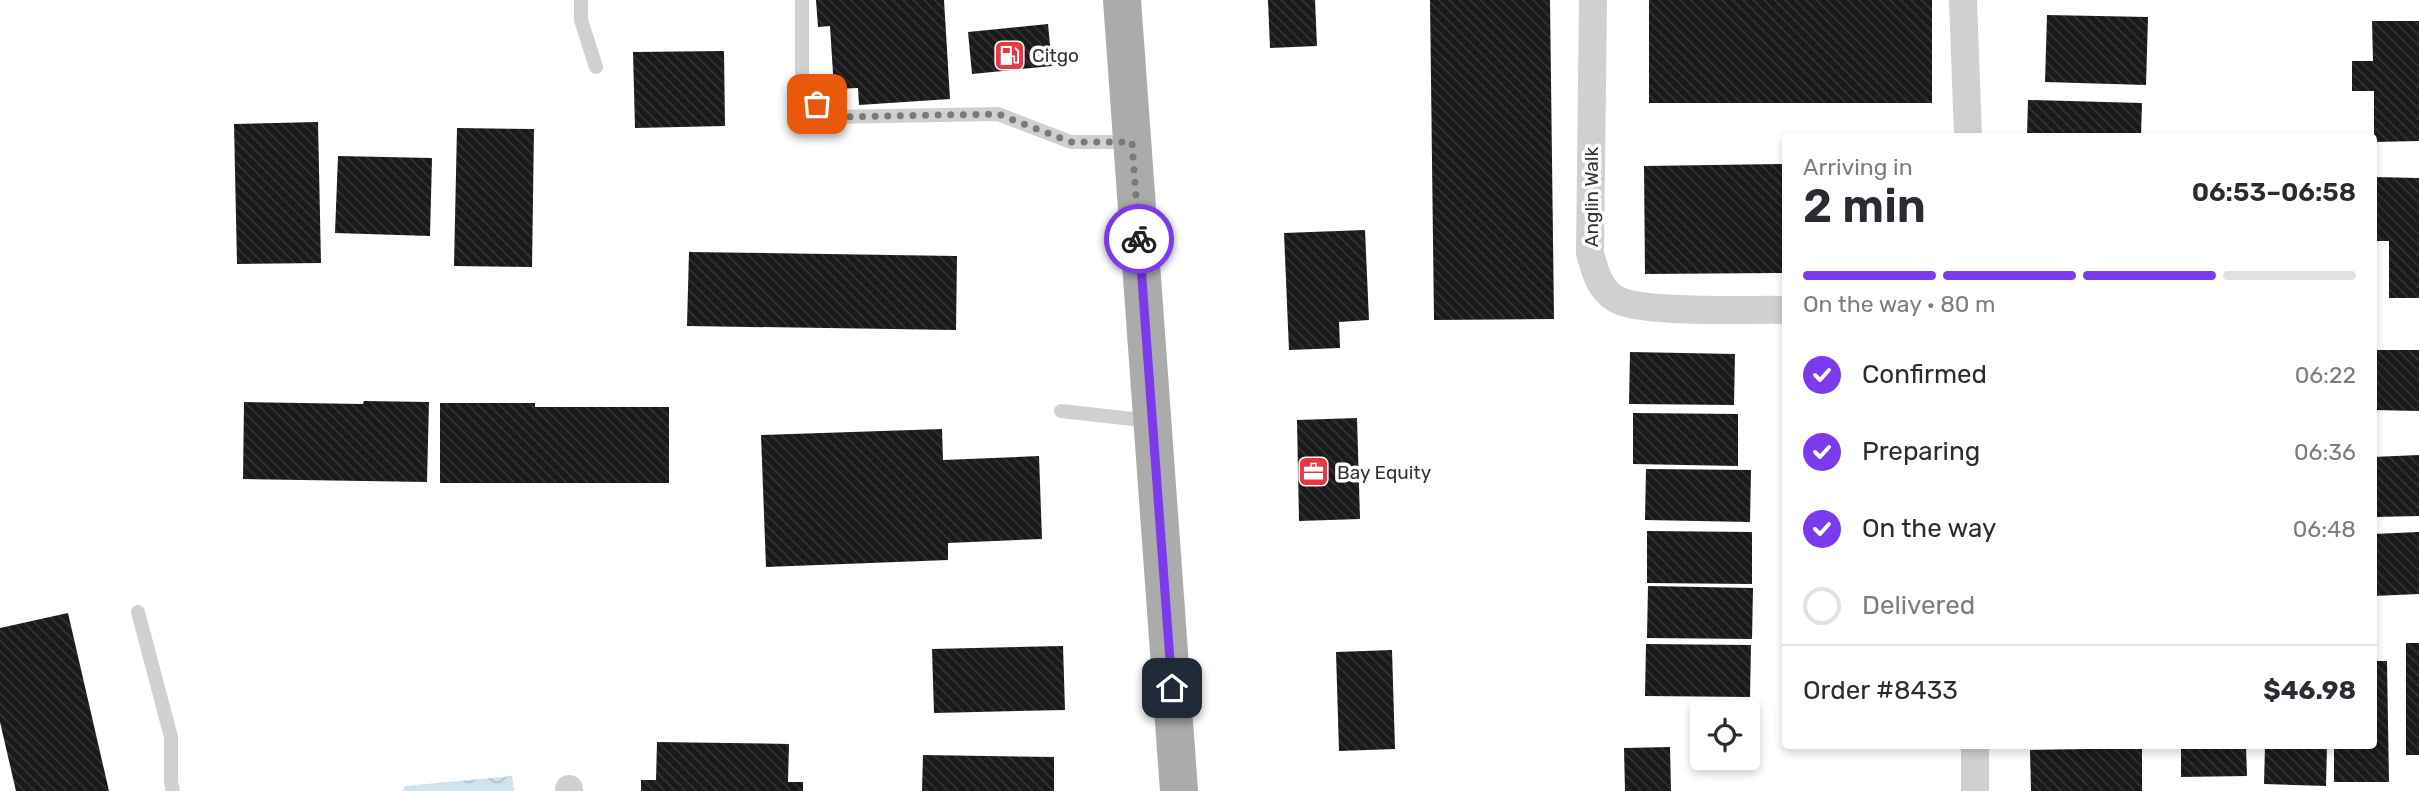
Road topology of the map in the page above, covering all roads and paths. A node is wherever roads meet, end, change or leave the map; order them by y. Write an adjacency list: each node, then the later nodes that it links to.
1 (581, 0): 6 (lane)
2 (802, 0): 8 (lane)
3 (1122, 0): 8 (main road)
4 (1592, 0): 9 (street, Anglin Walk)
5 (1963, 0): 7 (street)
6 (596, 68)
7 (1968, 133)
8 (1132, 142): 11 (main road)
9 (1782, 310)
10 (1061, 411): 11 (lane)
11 (1152, 422): 15 (main road)
12 (138, 612): 14 (lane)
13 (1975, 749): 16 (street)
14 (173, 791)
15 (1179, 791)
16 (1975, 791)

